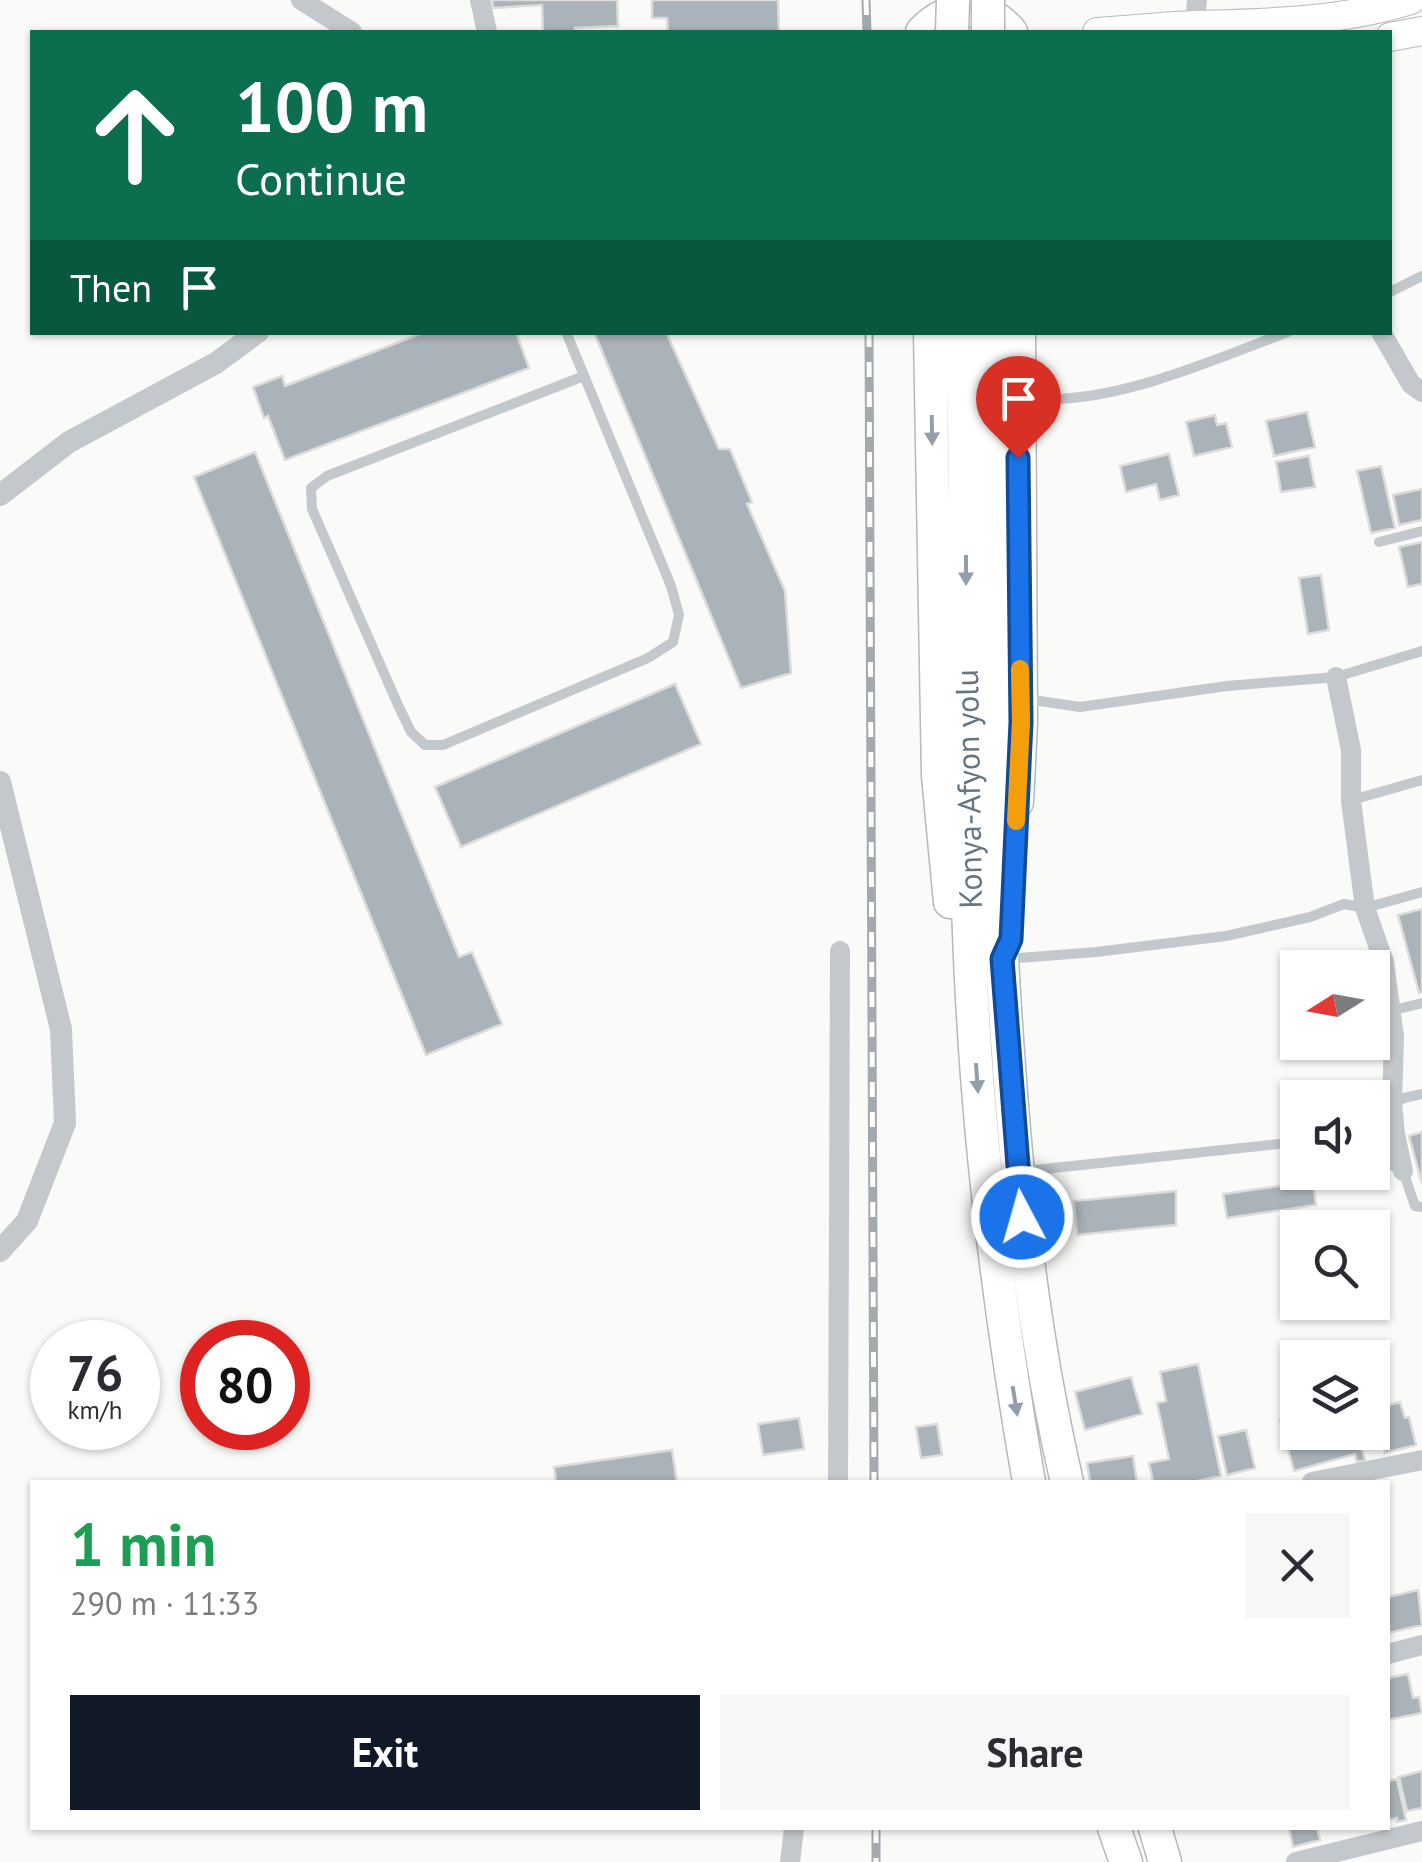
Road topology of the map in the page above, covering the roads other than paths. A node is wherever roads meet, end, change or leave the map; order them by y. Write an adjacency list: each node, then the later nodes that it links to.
1 (302, 0): 12 (street)
2 (480, 0): 13 (street)
3 (953, 0): 9 (highway, bridge)
4 (988, 0): 14 (highway, bridge)
5 (1019, 0): 16 (highway)
6 (1411, 0): 7 (main road)
7 (1380, 5): 10 (main road)
8 (1196, 12): 11 (main road); 17 (main road)
9 (928, 26): 15 (highway)
10 (1284, 28): 11 (main road)
11 (1249, 29)
12 (349, 30)
13 (486, 30)
14 (988, 30)
15 (1011, 30)
16 (1013, 30)
17 (1107, 30)
18 (1422, 31): 19 (main road)
19 (1392, 37)
20 (1422, 276): 21 (lane)
21 (1392, 291)
22 (254, 335): 34 (street)
23 (567, 335): 31 (lane)
24 (930, 335): 51 (highway, one-way to 51)
25 (961, 335): 37 (highway, Konya-Afyon yolu, one-way to 37)
26 (992, 335): 37 (highway)
27 (1020, 335): 33 (highway)
28 (1031, 335): 33 (lane)
29 (1280, 335): 33 (lane)
30 (1384, 335): 32 (street)
31 (584, 376): 31 (lane)
32 (1422, 392)
33 (1034, 398): 40 (highway)
34 (0, 495)
35 (1422, 531): 36 (lane)
36 (1379, 542)
37 (981, 634): 48 (highway); 51 (highway, Konya-Afyon yolu)
38 (1422, 651): 39 (lane)
39 (1336, 677): 40 (lane); 43 (street)
40 (1020, 698): 48 (highway)
41 (1422, 780): 43 (lane)
42 (0, 782): 59 (street)
43 (1350, 801): 45 (street)
44 (1422, 892): 45 (lane)
45 (1364, 908): 46 (street); 48 (lane)
46 (1380, 950)
47 (840, 951): 61 (street)
48 (1002, 959): 57 (highway)
49 (1422, 1002): 50 (lane)
50 (1390, 1011): 53 (street)
51 (972, 1015): 62 (highway, Konya-Afyon yolu, one-way to 62)
52 (1422, 1094): 53 (lane)
53 (1392, 1103): 56 (street)
54 (1280, 1144): 57 (lane)
55 (1390, 1164): 56 (lane)
56 (1404, 1171): 58 (lane)
57 (1017, 1172): 63 (highway)
58 (1422, 1208)
59 (0, 1251)
60 (1422, 1460): 64 (street)
61 (838, 1480)
62 (1029, 1480)
63 (1067, 1480)
64 (1322, 1480)
65 (1422, 1646): 66 (street)
66 (1390, 1654)
67 (794, 1830): 71 (street)
68 (1115, 1830): 72 (highway)
69 (1156, 1830): 73 (highway)
70 (1422, 1831): 74 (street)
71 (790, 1862)
72 (1126, 1862)
73 (1165, 1862)
74 (1296, 1862)

